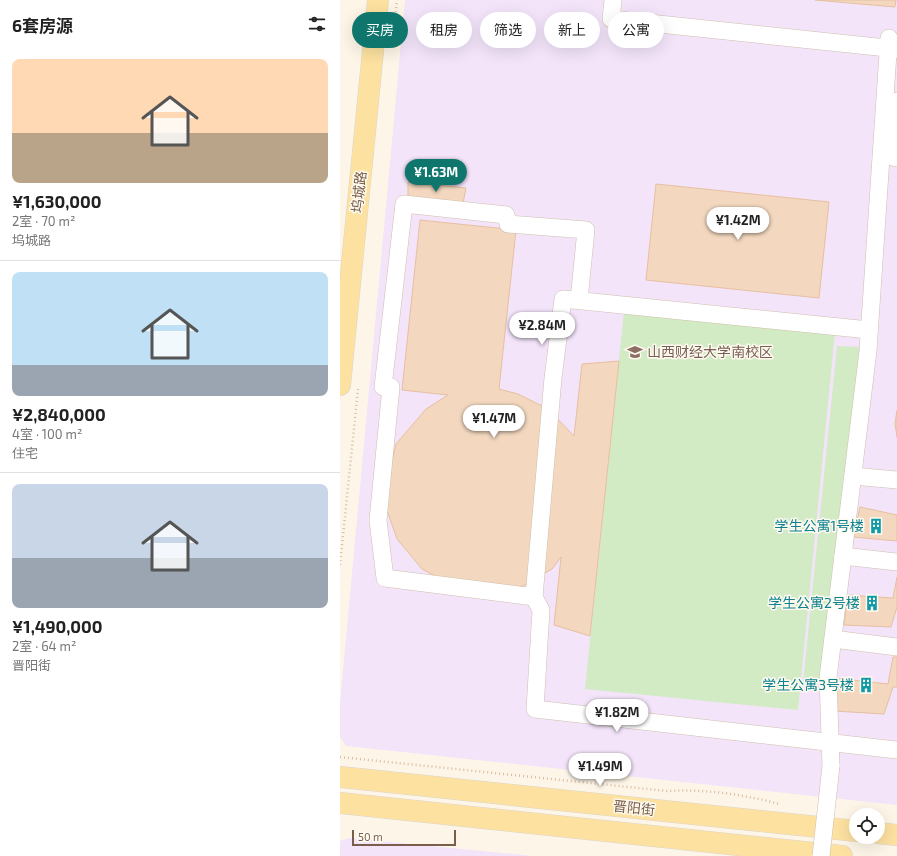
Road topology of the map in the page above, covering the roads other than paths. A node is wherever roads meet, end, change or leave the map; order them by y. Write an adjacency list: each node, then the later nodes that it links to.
1 (378, 0): 8 (main road, 坞城路)
2 (613, 0): 3 (street)
3 (891, 45): 7 (street)
4 (897, 102): 5 (street)
5 (897, 158)
6 (579, 300): 7 (street); 13 (street); 13 (street)
7 (869, 330): 9 (street)
8 (340, 385)
9 (852, 476): 10 (street); 11 (street)
10 (897, 480)
11 (843, 556): 12 (street); 14 (street)
12 (897, 562)
13 (534, 597): 16 (street)
14 (833, 640): 15 (street); 16 (street)
15 (897, 647)
16 (830, 742): 17 (street); 23 (street, bridge)
17 (897, 750)
18 (340, 777): 20 (main road, 晋阳街)
19 (340, 803): 24 (main road, 晋阳街)
20 (849, 830)
21 (885, 834): 22 (main road)
22 (897, 835)
23 (821, 856)
24 (842, 856)

